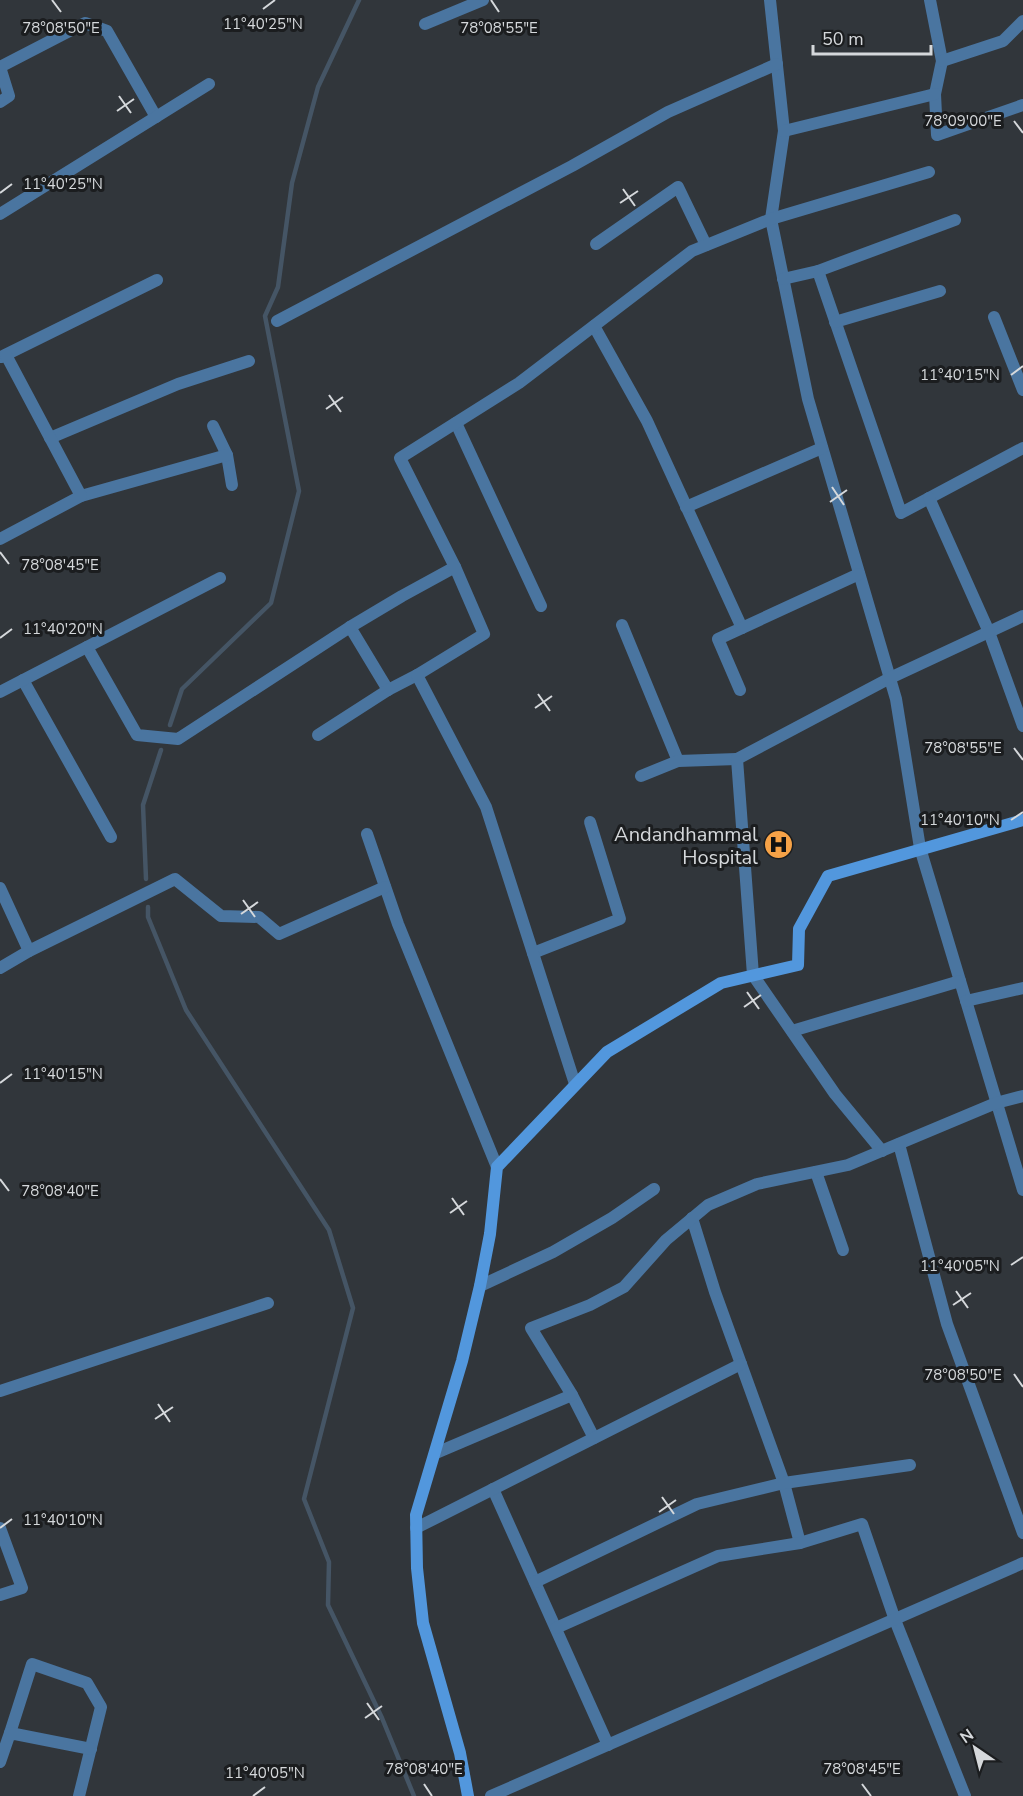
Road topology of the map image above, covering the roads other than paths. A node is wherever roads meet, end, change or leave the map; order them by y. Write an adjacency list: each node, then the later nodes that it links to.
1 (483, 0): 5 (street)
2 (770, 0): 7 (street)
3 (930, 0): 6 (street)
4 (1023, 21): 6 (street)
5 (425, 24)
6 (942, 61): 9 (street)
7 (777, 64): 13 (street); 25 (street)
8 (209, 84): 12 (street)
9 (935, 94): 11 (street); 13 (street)
10 (0, 102): 12 (street)
11 (1023, 105)
12 (156, 117): 15 (street)
13 (784, 131): 16 (street)
14 (929, 172): 16 (street)
15 (0, 214)
16 (771, 219): 19 (street); 21 (street)
17 (955, 220): 20 (street)
18 (596, 244): 19 (street)
19 (706, 245): 27 (street)
20 (818, 271): 21 (street); 26 (street)
21 (783, 279): 34 (street)
22 (157, 280): 28 (street)
23 (940, 291): 26 (street)
24 (994, 317): 30 (street)
25 (277, 321)
26 (835, 322): 39 (street)
27 (594, 326): 31 (street); 40 (street)
28 (3, 356): 33 (street)
29 (249, 361): 33 (street)
30 (1023, 390)
31 (456, 423): 42 (street); 45 (street)
32 (213, 426): 36 (street)
33 (50, 438): 38 (street)
34 (822, 448): 40 (street); 43 (street)
35 (1023, 448): 39 (street)
36 (227, 456): 37 (street); 38 (street)
37 (232, 485)
38 (81, 496): 41 (street)
39 (929, 498): 50 (street)
40 (686, 507): 49 (street)
41 (0, 539)
42 (455, 567): 48 (street); 52 (street)
43 (859, 574): 49 (street); 53 (street)
44 (220, 578): 51 (street)
45 (541, 606)
46 (1023, 616): 50 (street)
47 (622, 625): 61 (street)
48 (350, 627): 51 (street); 55 (street)
49 (742, 628): 56 (street)
50 (989, 632): 53 (street); 58 (street)
51 (87, 647): 54 (street)
52 (417, 675): 55 (street); 71 (street)
53 (890, 678): 60 (street); 67 (street)
54 (23, 680): 57 (street); 66 (street)
55 (388, 690): 59 (street)
56 (740, 690)
57 (0, 692)
58 (1023, 726)
59 (318, 735)
60 (737, 759): 61 (street); 73 (street)
61 (678, 761): 62 (street)
62 (641, 776)
63 (1023, 820): 67 (street)
64 (590, 822): 71 (street)
65 (367, 834): 68 (street)
66 (111, 837)
67 (920, 848): 73 (street); 74 (street)
68 (385, 887): 70 (street); 83 (street)
69 (0, 888): 70 (street)
70 (29, 951): 72 (street)
71 (533, 952): 78 (street)
72 (0, 968)
73 (753, 975): 77 (street); 78 (street)
74 (960, 981): 76 (street); 77 (street)
75 (1023, 988): 76 (street)
76 (966, 1001): 80 (street)
77 (792, 1031): 82 (street)
78 (575, 1084): 83 (street)
79 (1023, 1096): 80 (street)
80 (996, 1103): 81 (street); 86 (street)
81 (899, 1144): 82 (street); 101 (street)
82 (882, 1151): 84 (street)
83 (497, 1167): 89 (street)
84 (816, 1172): 87 (street); 88 (street)
85 (654, 1189): 89 (street)
86 (1023, 1190)
87 (692, 1218): 91 (street); 93 (street)
88 (843, 1250)
89 (480, 1286): 95 (street)
90 (268, 1303): 92 (street)
91 (741, 1364): 94 (street); 97 (street)
92 (0, 1391)
93 (572, 1395): 94 (street); 95 (street)
94 (594, 1438): 98 (street)
95 (436, 1453): 100 (street)
96 (910, 1465): 97 (street)
97 (784, 1483): 102 (street); 104 (street)
98 (493, 1489): 100 (street); 104 (street)
99 (0, 1528): 105 (street)
100 (416, 1528): 113 (street)
101 (1023, 1533)
102 (800, 1543): 106 (street); 107 (street)
103 (1023, 1563): 106 (street)
104 (535, 1582): 107 (street)
105 (0, 1595)
106 (894, 1620): 109 (street); 115 (street)
107 (556, 1628): 109 (street)
108 (10, 1732): 110 (street); 110 (street); 111 (street)
109 (608, 1745): 114 (street)
110 (91, 1749): 112 (street)
111 (0, 1762)
112 (79, 1796)
113 (468, 1796)
114 (491, 1796)
115 (965, 1796)

